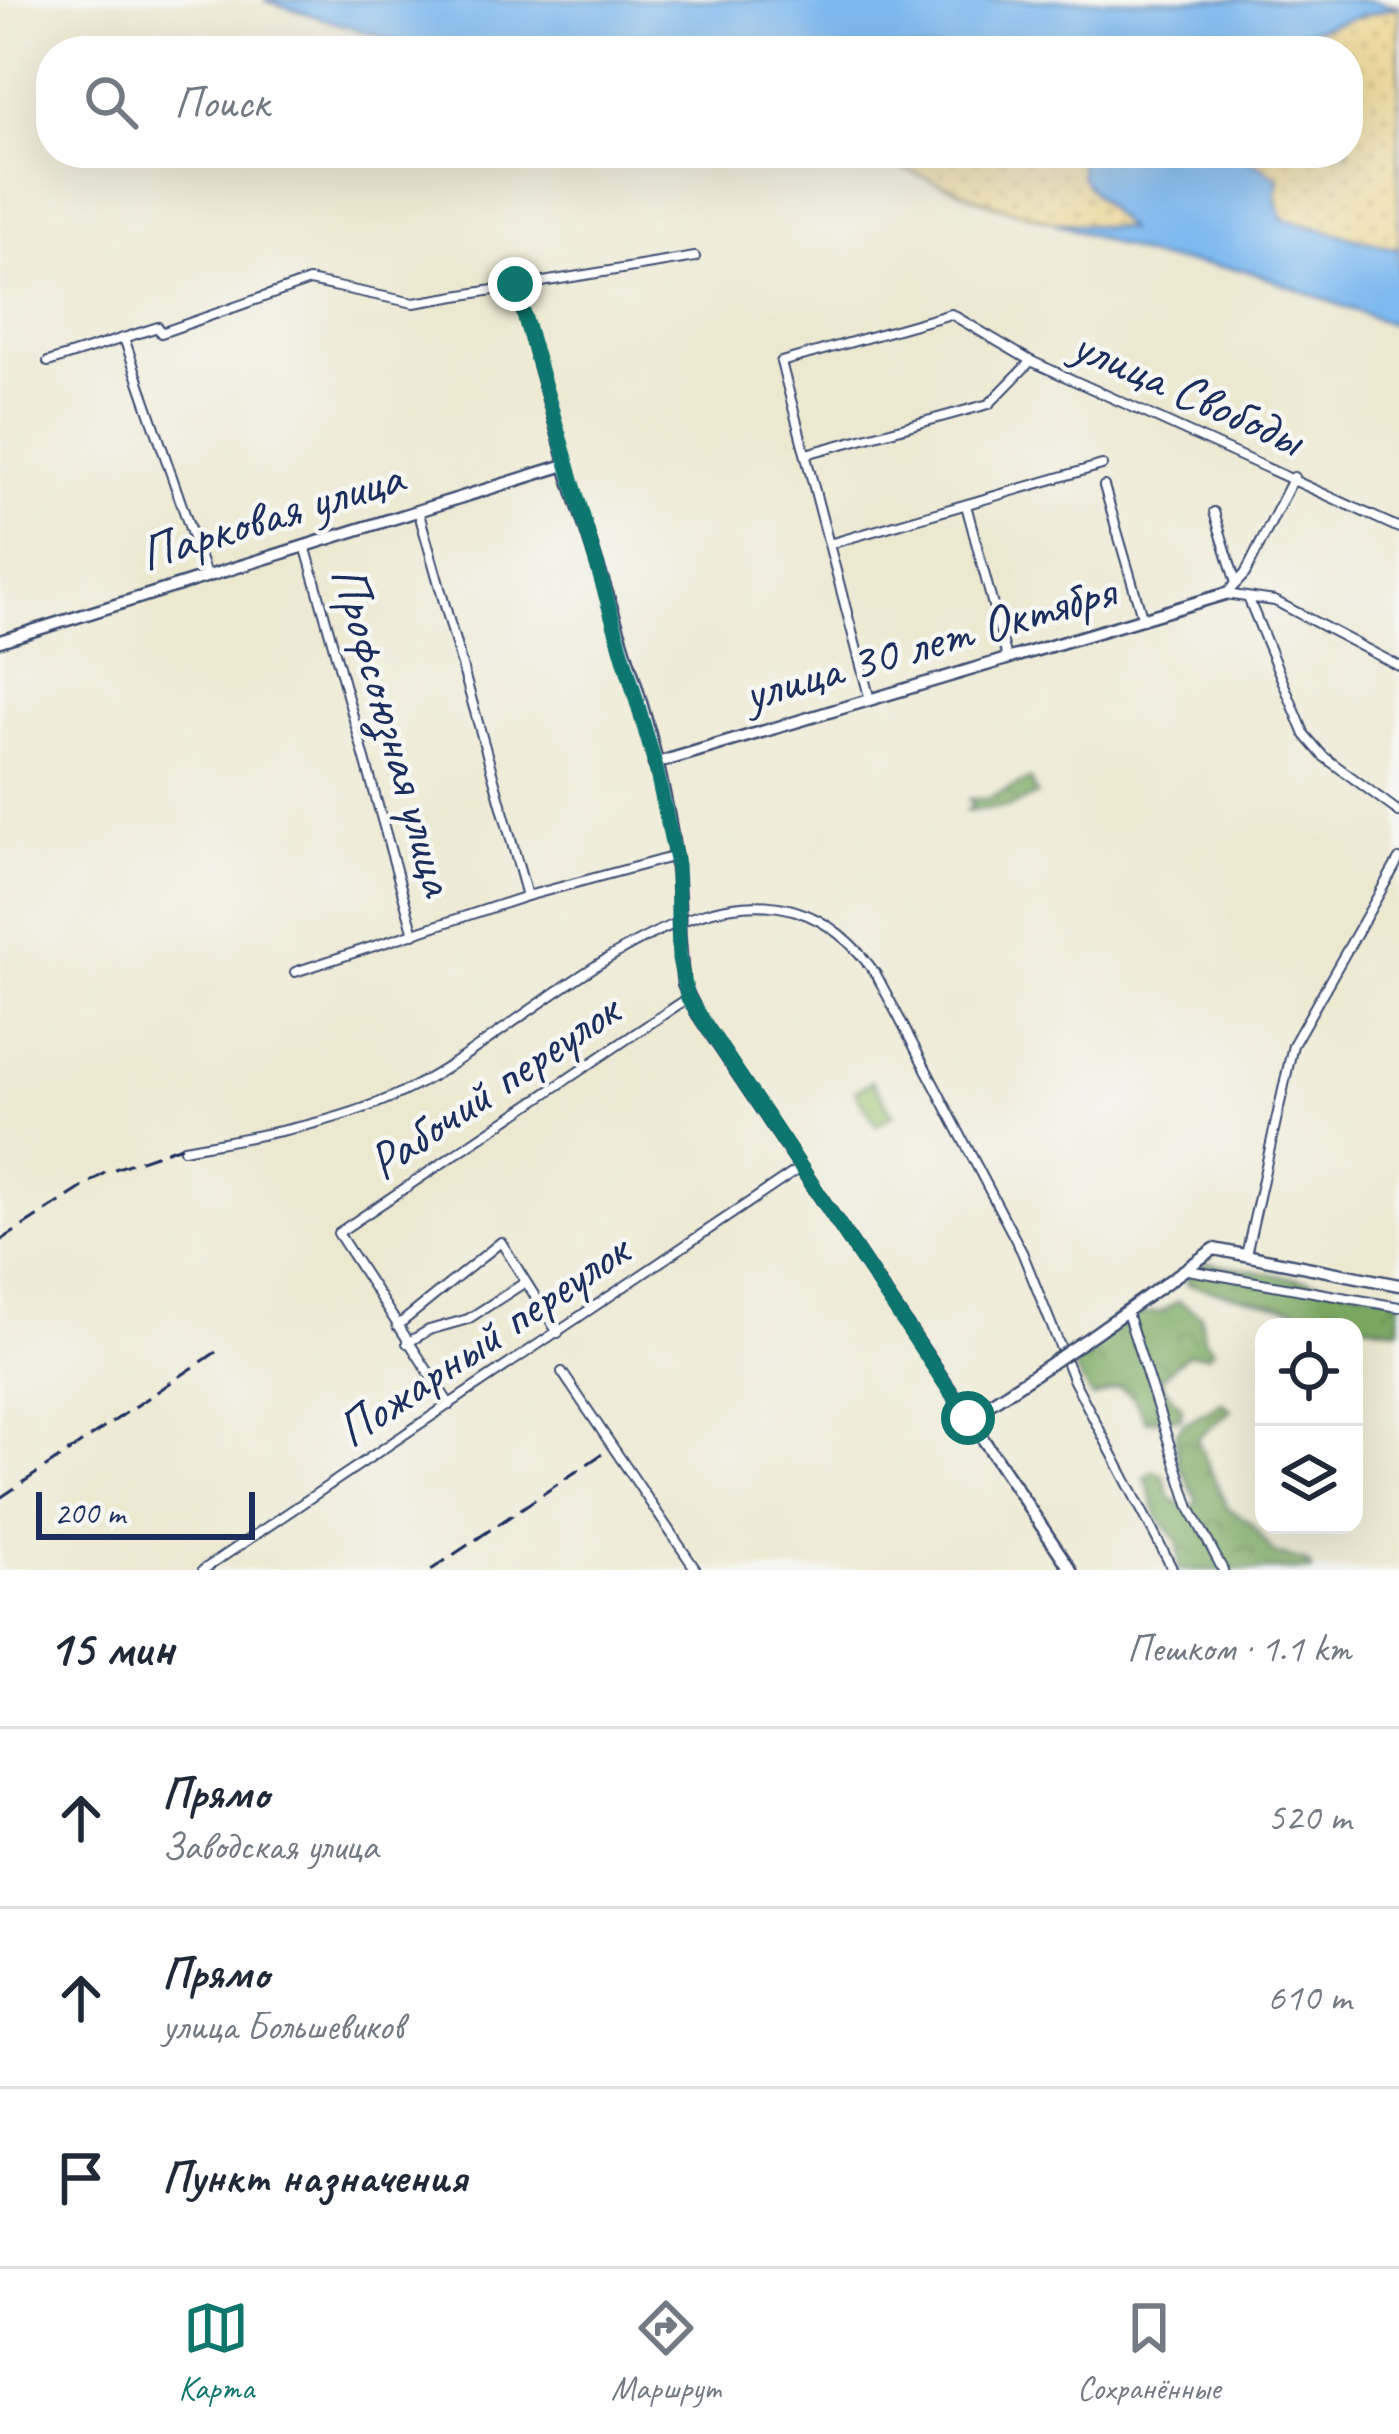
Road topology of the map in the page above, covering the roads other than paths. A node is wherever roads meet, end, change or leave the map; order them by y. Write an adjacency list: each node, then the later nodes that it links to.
1 (694, 257): 2 (street)
2 (515, 284): 3 (street); 7 (street)
3 (124, 338): 4 (street); 17 (street)
4 (48, 362)
5 (1030, 362): 6 (street); 6 (street, улица Свободы); 9 (street, улица Свободы)
6 (806, 454): 15 (street)
7 (565, 465): 12 (street, Парковая улица); 26 (street)
8 (1102, 465): 11 (street)
9 (1294, 477): 14 (street, улица Свободы); 18 (street)
10 (1104, 486): 21 (street)
11 (965, 504): 15 (street); 23 (street)
12 (418, 510): 16 (street, Парковая улица); 30 (street)
13 (1214, 512): 18 (street)
14 (1399, 528)
15 (830, 544): 25 (street)
16 (304, 545): 17 (street, Парковая улица); 31 (street, Профсоюзная улица)
17 (206, 575): 22 (street, Парковая улица)
18 (1236, 583): 19 (street)
19 (1225, 594): 20 (street); 21 (street, улица 30 лет Октября)
20 (1249, 600): 24 (street); 27 (street)
21 (1143, 620): 23 (street, улица 30 лет Октября)
22 (0, 641)
23 (1008, 659): 25 (street, улица 30 лет Октября)
24 (1399, 667)
25 (870, 700): 26 (street, улица 30 лет Октября)
26 (655, 764): 28 (street)
27 (1399, 812)
28 (676, 856): 30 (street); 33 (street, bridge)
29 (1399, 859): 36 (street)
30 (527, 896): 31 (street)
31 (414, 934): 32 (street)
32 (295, 972)
33 (688, 998): 35 (street); 42 (street, Рабочий переулок)
34 (184, 1149): 51 (street)
35 (800, 1168): 43 (street, Пожарный переулок); 47 (street)
36 (1246, 1255): 37 (street); 39 (street)
37 (1188, 1270): 40 (street); 41 (street)
38 (524, 1283): 42 (street); 43 (street); 44 (street)
39 (1399, 1285)
40 (1399, 1307)
41 (1127, 1313): 47 (street, bridge); 52 (street)
42 (397, 1326): 44 (street)
43 (557, 1333): 46 (street, Пожарный переулок)
44 (407, 1343): 46 (street)
45 (562, 1372): 49 (street)
46 (450, 1406): 48 (street, Пожарный переулок)
47 (968, 1418): 50 (street)
48 (203, 1570)
49 (696, 1570)
50 (1071, 1570)
51 (1173, 1570)
52 (1222, 1570)

